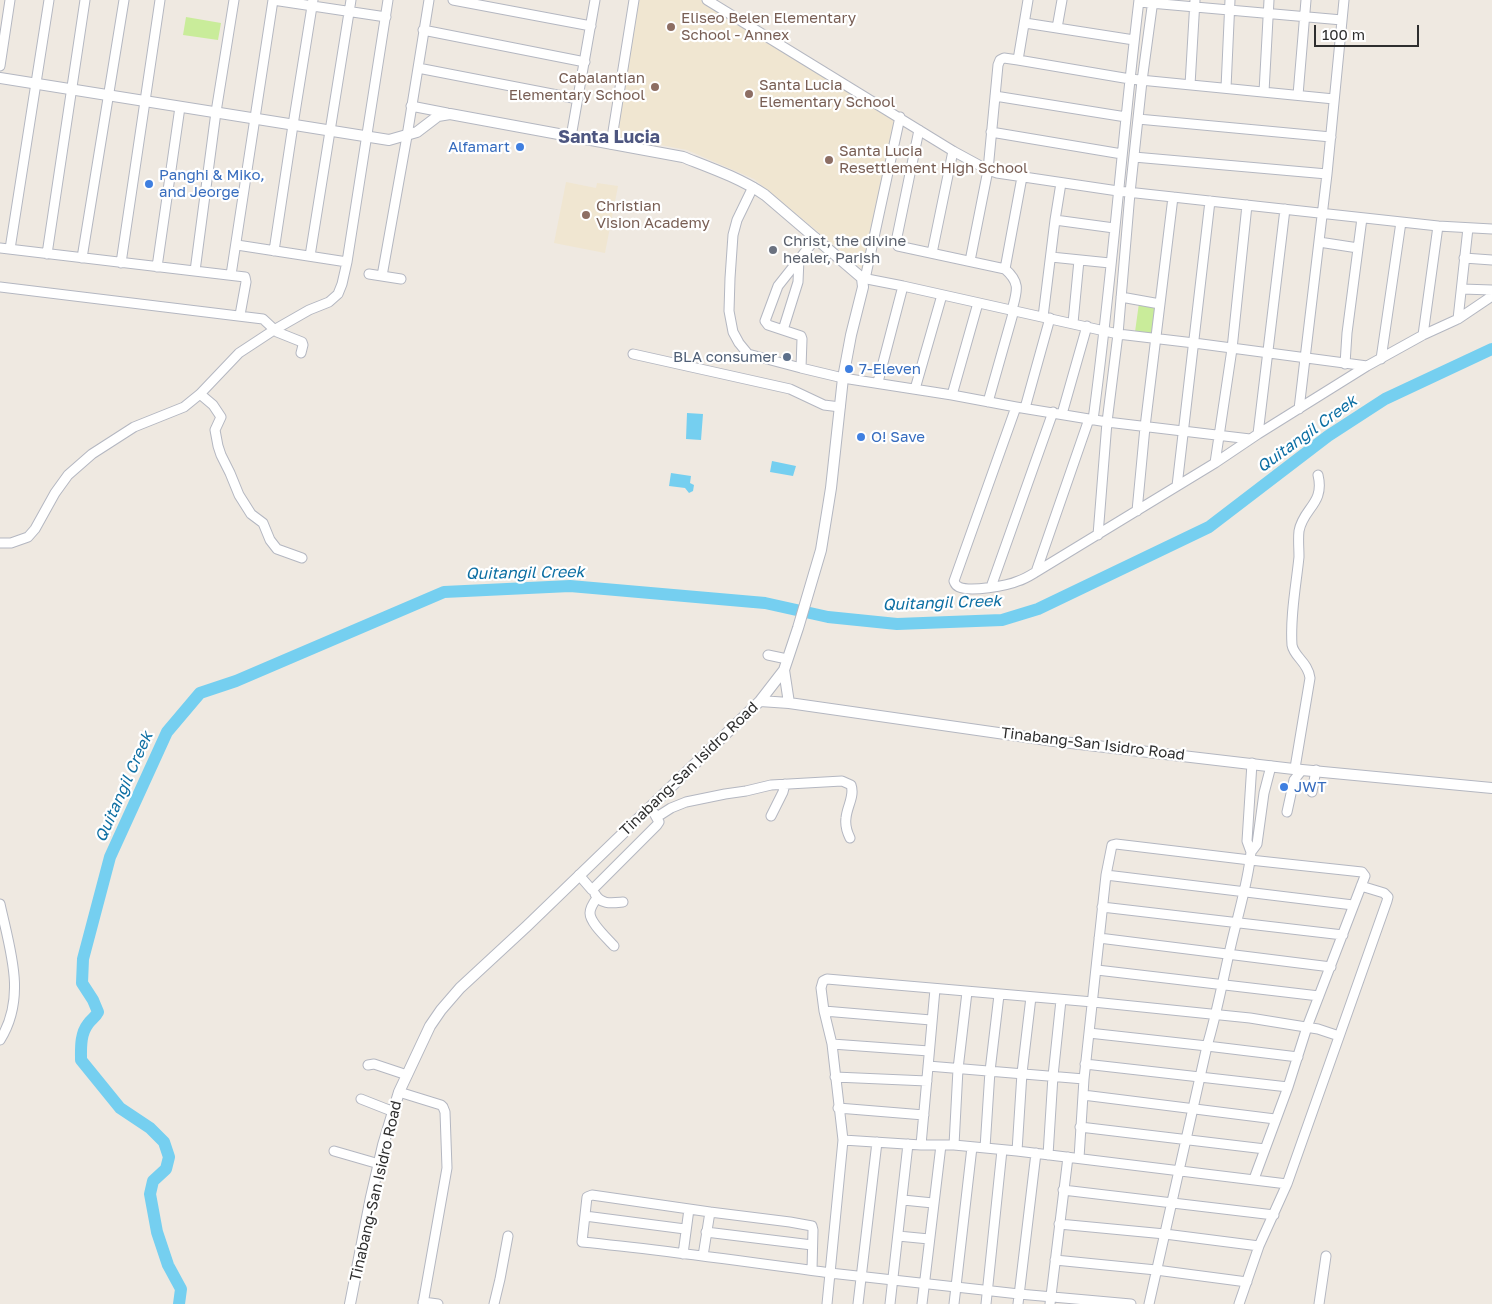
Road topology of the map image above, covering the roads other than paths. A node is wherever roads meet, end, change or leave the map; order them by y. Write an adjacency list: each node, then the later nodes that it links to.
1 (10, 0): 39 (street)
2 (49, 0): 44 (street)
3 (85, 0): 47 (street)
4 (124, 0): 49 (street)
5 (160, 0): 54 (street)
6 (234, 0): 57 (street)
7 (273, 0): 24 (street); 61 (street)
8 (350, 0): 27 (street)
9 (388, 0): 29 (street)
10 (429, 0): 35 (street)
11 (453, 0): 21 (street)
12 (595, 0): 33 (street)
13 (634, 0): 71 (street)
14 (707, 0): 59 (street)
15 (1028, 0): 32 (street)
16 (1062, 0): 34 (street)
17 (1230, 0): 26 (street)
18 (1269, 0): 28 (street)
19 (1306, 0): 30 (street)
20 (1344, 0): 31 (street)
21 (471, 1): 33 (street)
22 (1139, 1): 23 (street); 36 (street)
23 (1153, 2): 25 (street); 43 (street)
24 (313, 3): 27 (street); 63 (street)
25 (1195, 4): 26 (street); 45 (street)
26 (1230, 10): 28 (street); 46 (street)
27 (349, 11): 29 (street); 65 (street)
28 (1267, 13): 30 (street); 48 (street)
29 (386, 17): 67 (street)
30 (1305, 17): 31 (street); 50 (street)
31 (1342, 20): 53 (street)
32 (1025, 23): 34 (street); 37 (street)
33 (591, 26): 38 (street)
34 (1057, 28): 36 (street)
35 (423, 30): 38 (street); 40 (street)
36 (1134, 40): 42 (street)
37 (1018, 60): 42 (street); 51 (street)
38 (585, 62): 52 (street)
39 (0, 66)
40 (418, 68): 52 (street); 55 (street)
41 (0, 78): 44 (street)
42 (1130, 79): 43 (street); 60 (street)
43 (1142, 81): 45 (street); 62 (street)
44 (35, 84): 47 (street); 99 (street)
45 (1190, 85): 46 (street)
46 (1226, 88): 48 (street)
47 (72, 90): 49 (street); 102 (street)
48 (1264, 92): 50 (street)
49 (108, 95): 54 (street); 105 (street)
50 (1298, 95): 53 (street)
51 (995, 96): 60 (street); 66 (street)
52 (578, 99): 69 (street)
53 (1334, 99): 70 (street)
54 (145, 101): 56 (street); 112 (street)
55 (411, 106): 58 (street); 68 (street)
56 (180, 107): 57 (street); 114 (street)
57 (216, 112): 61 (street); 116 (street)
58 (450, 114): 68 (street); 69 (street)
59 (900, 117): 64 (street); 120 (street)
60 (1126, 117): 73 (street)
61 (256, 119): 63 (street); 96 (street)
62 (1138, 119): 70 (street); 74 (street)
63 (293, 125): 65 (street); 100 (street)
64 (920, 130): 72 (street); 101 (street)
65 (330, 131): 67 (street); 103 (street)
66 (991, 132): 73 (street); 75 (street)
67 (366, 136): 68 (street); 111 (street)
68 (407, 136): 119 (street)
69 (571, 137): 71 (street)
70 (1331, 137): 76 (street)
71 (611, 144): 79 (street)
72 (953, 151): 75 (street); 101 (street)
73 (1122, 154): 80 (street)
74 (1134, 157): 76 (street); 81 (street)
75 (988, 170): 77 (street); 110 (street)
76 (1327, 174): 86 (street)
77 (1022, 177): 78 (street); 115 (street)
78 (1061, 183): 80 (street); 88 (street)
79 (753, 187): 94 (street); 152 (street)
80 (1118, 192): 81 (street); 91 (street)
81 (1130, 193): 82 (street); 128 (street)
82 (1173, 197): 83 (street); 130 (street)
83 (1210, 201): 84 (street); 143 (street)
84 (1247, 205): 85 (street); 144 (street)
85 (1284, 209): 86 (street); 147 (street)
86 (1322, 213): 87 (street); 95 (street)
87 (1362, 218): 89 (street); 98 (street)
88 (1055, 220): 91 (street); 104 (street)
89 (1401, 222): 90 (street); 149 (street)
90 (1438, 226): 92 (street); 141 (street)
91 (1114, 228): 113 (street)
92 (1468, 228): 93 (street); 106 (street)
93 (1492, 229)
94 (816, 238): 107 (street); 120 (street)
95 (1319, 242): 98 (street); 148 (street)
96 (237, 245): 100 (street); 118 (street)
97 (0, 248): 99 (street)
98 (1358, 248): 150 (street)
99 (10, 249): 102 (street)
100 (274, 251): 103 (street)
101 (932, 253): 110 (street)
102 (47, 254): 105 (street)
103 (310, 256): 111 (street)
104 (1051, 257): 108 (street); 133 (street)
105 (82, 258): 112 (street)
106 (1464, 258): 109 (street); 124 (street)
107 (799, 259): 138 (street); 138 (street)
108 (1079, 260): 113 (street); 135 (street)
109 (1492, 260)
110 (970, 261): 115 (street)
111 (346, 262): 137 (street)
112 (121, 263): 114 (street)
113 (1110, 263): 139 (street)
114 (157, 267): 116 (street)
115 (1005, 269): 131 (street)
116 (195, 271): 118 (street)
117 (369, 274): 119 (street)
118 (231, 275): 132 (street)
119 (382, 276): 121 (street)
120 (863, 278): 122 (street); 153 (street)
121 (401, 279)
122 (903, 286): 126 (street); 154 (street)
123 (0, 287): 132 (street)
124 (1462, 289): 125 (street); 134 (street)
125 (1492, 290)
126 (942, 295): 129 (street); 155 (street)
127 (1492, 296): 134 (street)
128 (1122, 297): 130 (street); 140 (street)
129 (978, 303): 131 (street); 157 (street)
130 (1160, 304): 142 (street)
131 (1013, 310): 133 (street); 158 (street)
132 (240, 315): 137 (street)
133 (1047, 317): 135 (street); 160 (street)
134 (1458, 319): 141 (street)
135 (1073, 323): 136 (street)
136 (1086, 326): 139 (street); 162 (street)
137 (274, 330): 145 (street); 156 (street)
138 (783, 330): 152 (street)
139 (1105, 331): 140 (street); 163 (street)
140 (1118, 334): 142 (street); 164 (street)
141 (1423, 335): 149 (street)
142 (1156, 338): 143 (street); 165 (street)
143 (1194, 343): 144 (street); 166 (street)
144 (1232, 349): 147 (street); 167 (street)
145 (301, 353)
146 (633, 354): 159 (street)
147 (1268, 354): 148 (street); 168 (street)
148 (1305, 358): 150 (street); 161 (street)
149 (1381, 359): 151 (street)
150 (1345, 364): 151 (street)
151 (1367, 366): 161 (street)
152 (801, 368): 153 (street)
153 (843, 378): 154 (street); 159 (street)
154 (878, 382): 155 (street)
155 (915, 389): 157 (street)
156 (200, 394): 174 (street); 175 (street)
157 (952, 395): 158 (street)
158 (988, 402): 160 (street)
159 (840, 407): 179 (street)
160 (1020, 407): 162 (street); 177 (street)
161 (1299, 409): 168 (street)
162 (1057, 413): 163 (street); 177 (street)
163 (1091, 419): 164 (street); 176 (street)
164 (1108, 422): 165 (street); 173 (street)
165 (1144, 426): 166 (street); 172 (street)
166 (1183, 431): 167 (street); 171 (street)
167 (1218, 436): 168 (street); 169 (street)
168 (1254, 437): 169 (street)
169 (1215, 463): 171 (street)
170 (1318, 475): 185 (street)
171 (1177, 486): 172 (street)
172 (1137, 511): 173 (street)
173 (1098, 535): 176 (street)
174 (0, 544)
175 (302, 558)
176 (1036, 572): 177 (street)
177 (991, 587)
178 (768, 655): 179 (street)
179 (787, 659): 180 (street)
180 (784, 670): 181 (street); 182 (street)
181 (760, 700): 182 (street, Tinabang-San Isidro Road); 190 (street, Tinabang-San Isidro Road)
182 (788, 703): 183 (street, Tinabang-San Isidro Road)
183 (1252, 763): 184 (street, Tinabang-San Isidro Road); 195 (street)
184 (1271, 766): 185 (street, Tinabang-San Isidro Road); 195 (street)
185 (1299, 769): 186 (street, Tinabang-San Isidro Road); 191 (street)
186 (1316, 770): 188 (street, Tinabang-San Isidro Road); 189 (street)
187 (785, 784): 192 (street); 193 (street); 194 (street)
188 (1492, 788)
189 (1312, 792)
190 (649, 807): 193 (street); 196 (street, Tinabang-San Isidro Road)
191 (1287, 812)
192 (770, 816)
193 (657, 817): 200 (street)
194 (850, 838)
195 (1250, 856): 197 (street); 198 (street); 199 (street)
196 (579, 875): 200 (street); 237 (street, Tinabang-San Isidro Road)
197 (1106, 875): 199 (street); 204 (street)
198 (1361, 886): 203 (street); 225 (street)
199 (1244, 891): 203 (street); 205 (street)
200 (594, 894): 201 (street); 208 (street)
201 (623, 902)
202 (0, 904): 226 (street)
203 (1353, 905): 206 (street)
204 (1102, 907): 205 (street); 207 (street)
205 (1237, 922): 206 (street); 209 (street)
206 (1343, 935): 210 (street)
207 (1099, 938): 209 (street); 211 (street)
208 (614, 946)
209 (1229, 954): 210 (street); 212 (street)
210 (1331, 967): 216 (street)
211 (1096, 970): 212 (street); 219 (street)
212 (1222, 984): 216 (street); 221 (street)
213 (935, 989): 214 (street); 220 (street); 222 (street)
214 (967, 992): 215 (street); 234 (street)
215 (999, 995): 217 (street); 235 (street)
216 (1320, 996): 223 (street)
217 (1031, 997): 218 (street); 236 (street)
218 (1061, 1000): 219 (street); 238 (street)
219 (1093, 1002): 221 (street); 224 (street)
220 (824, 1011): 222 (street); 227 (street)
221 (1216, 1015): 223 (street); 228 (street)
222 (932, 1020): 229 (street)
223 (1307, 1027): 225 (street); 230 (street)
224 (1089, 1033): 228 (street); 231 (street)
225 (1339, 1036): 273 (street)
226 (0, 1040)
227 (832, 1044): 229 (street); 239 (street)
228 (1208, 1046): 230 (street); 240 (street)
229 (929, 1051): 233 (street)
230 (1298, 1058): 243 (street)
231 (1085, 1064): 240 (street); 241 (street)
232 (368, 1065): 237 (street)
233 (928, 1066): 234 (street); 242 (street)
234 (958, 1069): 235 (street); 258 (street)
235 (990, 1071): 236 (street); 261 (street)
236 (1022, 1073): 238 (street); 265 (street)
237 (407, 1075): 244 (street, Tinabang-San Isidro Road)
238 (1053, 1076): 241 (street); 267 (street)
239 (835, 1077): 242 (street); 247 (street)
240 (1200, 1077): 243 (street); 248 (street)
241 (1084, 1079): 245 (street)
242 (927, 1081): 250 (street)
243 (1288, 1087): 251 (street)
244 (399, 1092): 249 (street, Tinabang-San Isidro Road); 306 (street)
245 (1083, 1095): 248 (street); 252 (street)
246 (361, 1099): 249 (street)
247 (838, 1108): 250 (street); 253 (street)
248 (1194, 1109): 251 (street); 254 (street)
249 (394, 1112): 270 (street, Tinabang-San Isidro Road)
250 (924, 1115): 257 (street)
251 (1275, 1119): 262 (street)
252 (1080, 1127): 254 (street); 269 (street)
253 (843, 1140): 255 (street); 297 (street)
254 (1187, 1140): 262 (street); 271 (street)
255 (877, 1142): 256 (street); 298 (street)
256 (908, 1144): 257 (street); 275 (street)
257 (921, 1145): 259 (street)
258 (954, 1145): 259 (street); 260 (street)
259 (941, 1146): 276 (street)
260 (972, 1147): 261 (street); 302 (street)
261 (985, 1148): 263 (street)
262 (1265, 1149): 272 (street)
263 (1002, 1150): 265 (street); 303 (street)
264 (334, 1151): 270 (street)
265 (1017, 1151): 266 (street)
266 (1036, 1154): 267 (street); 304 (street)
267 (1048, 1155): 268 (street)
268 (1068, 1157): 269 (street); 274 (street)
269 (1079, 1158): 271 (street)
270 (379, 1164): 307 (street, Tinabang-San Isidro Road)
271 (1180, 1171): 272 (street); 277 (street)
272 (1254, 1179): 273 (street)
273 (1287, 1184): 280 (street)
274 (1063, 1190): 277 (street); 282 (street)
275 (903, 1200): 276 (street); 287 (street)
276 (933, 1203): 288 (street)
277 (1172, 1203): 280 (street); 285 (street)
278 (689, 1209): 279 (street); 281 (street); 283 (street)
279 (710, 1212): 284 (street); 289 (street)
280 (1274, 1214): 290 (street)
281 (585, 1216): 283 (street); 291 (street)
282 (1059, 1224): 285 (street); 294 (street)
283 (685, 1229): 291 (street)
284 (706, 1232): 289 (street); 292 (street)
285 (1165, 1234): 290 (street); 296 (street)
286 (508, 1236): 309 (street)
287 (898, 1236): 288 (street); 299 (street)
288 (929, 1239): 301 (street)
289 (812, 1245): 295 (street)
290 (1259, 1246): 300 (street)
291 (682, 1254): 292 (street)
292 (703, 1256): 295 (street)
293 (1326, 1256): 320 (street)
294 (1055, 1260): 296 (street); 305 (street)
295 (812, 1270): 297 (street)
296 (1156, 1270): 300 (street); 318 (street)
297 (830, 1273): 298 (street); 310 (street)
298 (861, 1276): 299 (street); 311 (street)
299 (892, 1279): 301 (street); 312 (street)
300 (1247, 1282): 319 (street)
301 (925, 1283): 302 (street); 313 (street)
302 (956, 1286): 303 (street); 314 (street)
303 (988, 1290): 304 (street); 315 (street)
304 (1019, 1294): 305 (street); 316 (street)
305 (1050, 1300): 317 (street)
306 (423, 1303): 308 (street)
307 (350, 1304)
308 (438, 1304)
309 (494, 1304)
310 (827, 1304)
311 (858, 1304)
312 (890, 1304)
313 (922, 1304)
314 (954, 1304)
315 (986, 1304)
316 (1018, 1304)
317 (1132, 1304)
318 (1149, 1304)
319 (1239, 1304)
320 (1319, 1304)

